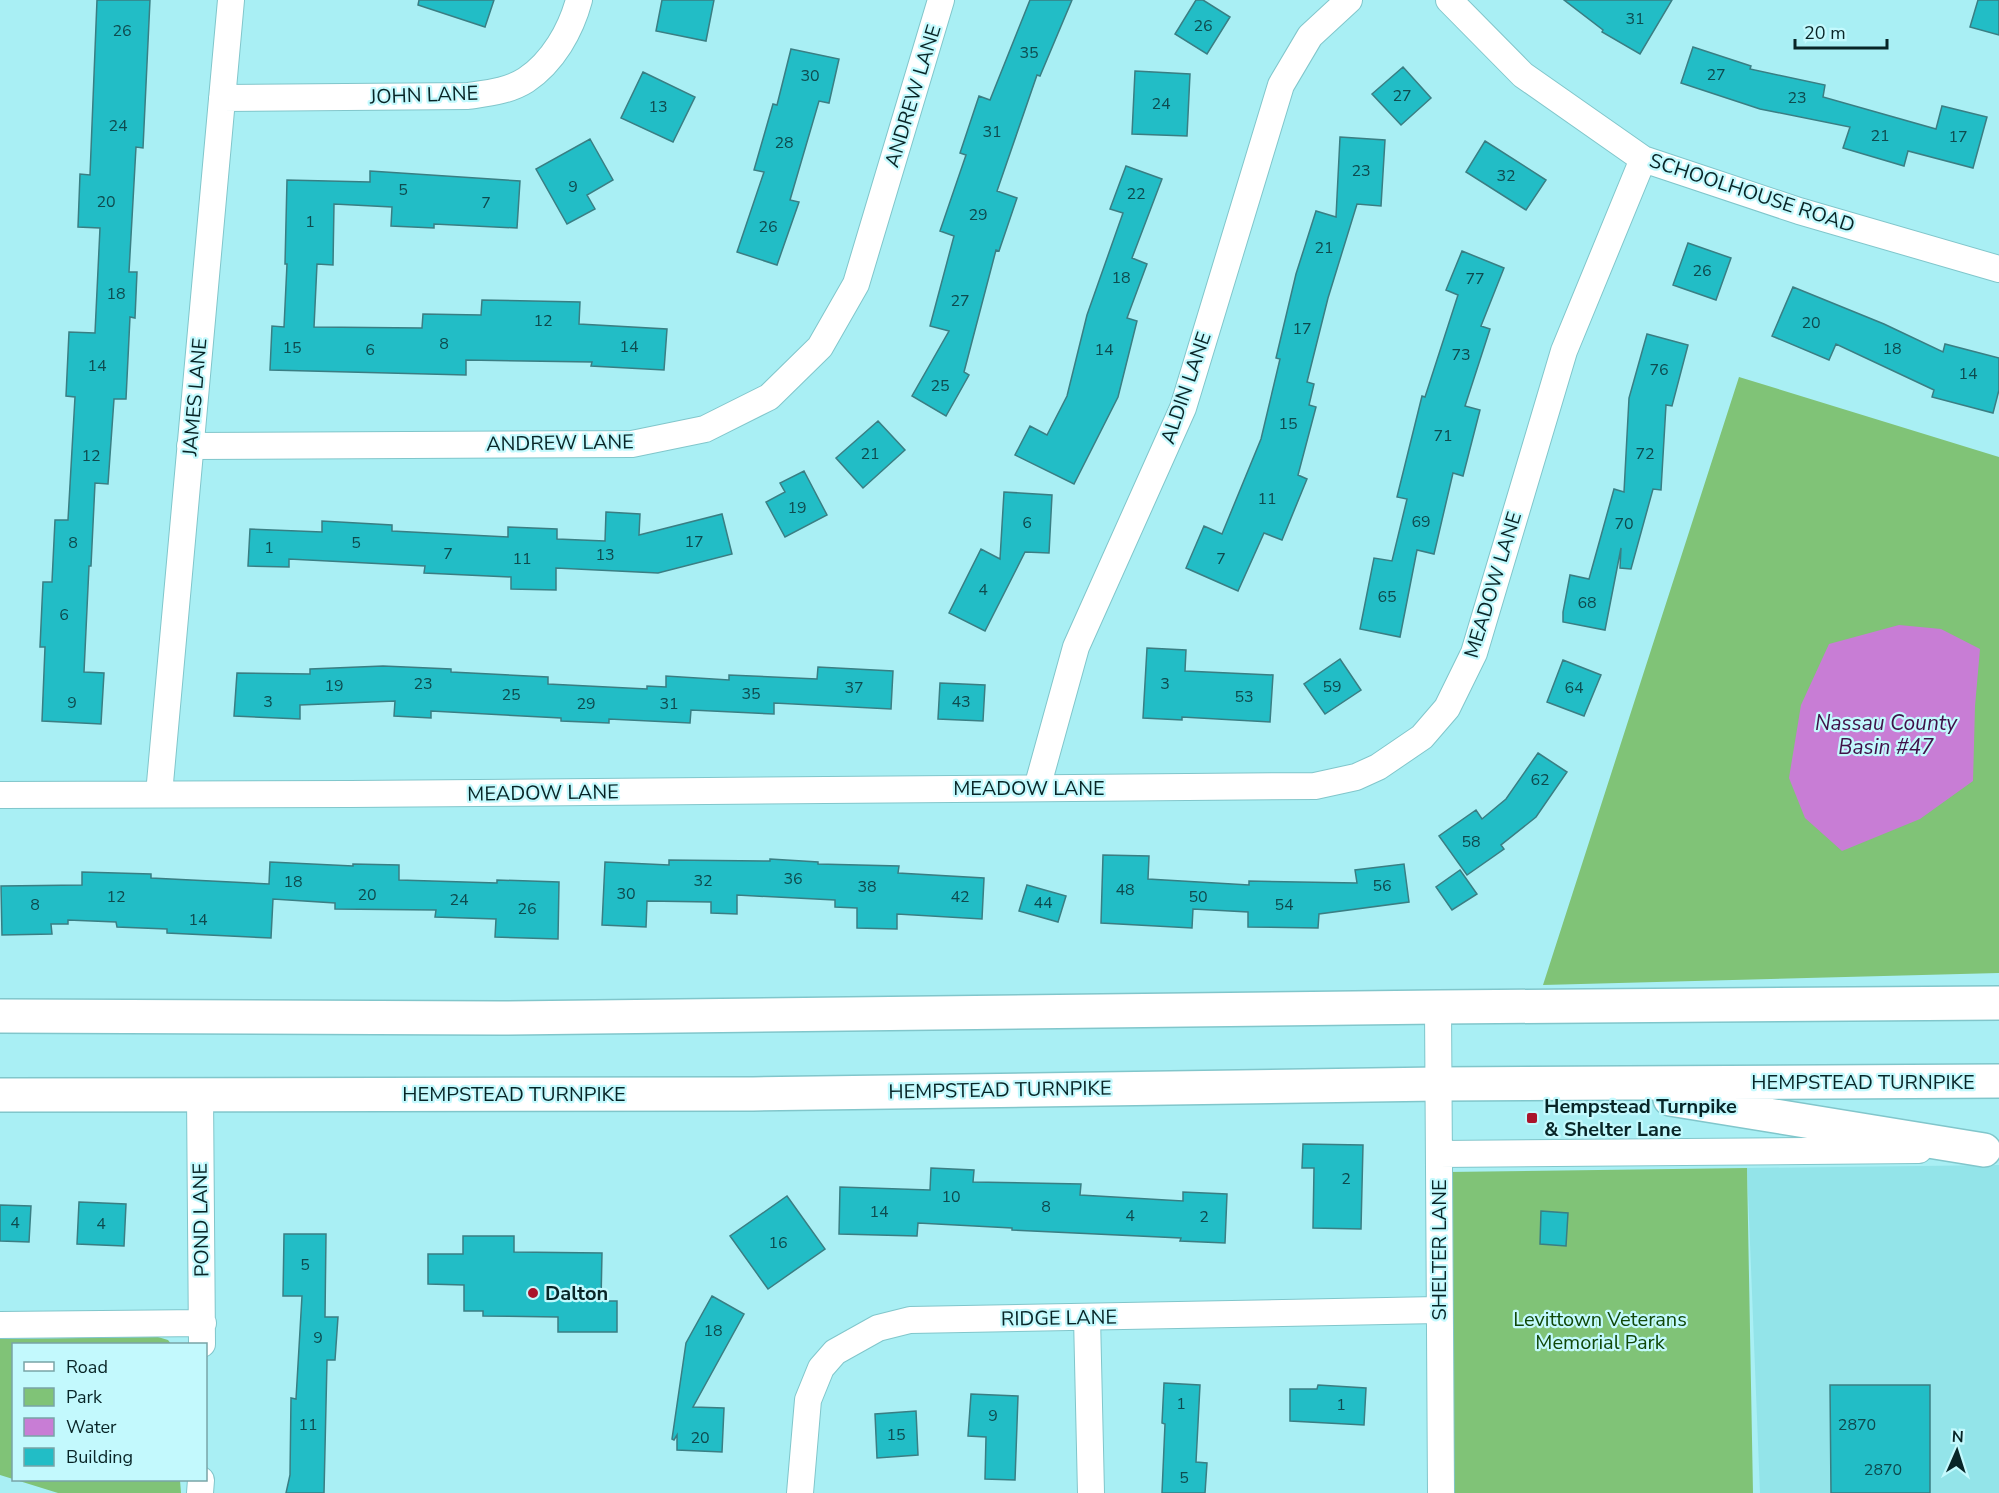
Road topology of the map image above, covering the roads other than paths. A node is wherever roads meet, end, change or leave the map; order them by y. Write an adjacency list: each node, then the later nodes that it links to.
1 (231, 0): 6 (street, JAMES LANE)
2 (579, 0): 6 (street, JOHN LANE)
3 (941, 0): 9 (street, ANDREW LANE)
4 (1349, 0): 10 (street, ALDIN LANE)
5 (1449, 0): 7 (street, SCHOOLHOUSE ROAD)
6 (222, 98): 9 (street, JAMES LANE)
7 (1643, 159): 8 (street, SCHOOLHOUSE ROAD); 10 (street, MEADOW LANE)
8 (1999, 269)
9 (190, 446): 11 (street, JAMES LANE)
10 (1037, 788): 11 (street, MEADOW LANE)
11 (159, 794): 12 (street, MEADOW LANE)
12 (0, 795)
13 (1999, 1003): 14 (main road)
14 (1438, 1007): 15 (main road); 17 (street, SHELTER LANE)
15 (0, 1016)
16 (1999, 1082): 18 (main road, HEMPSTEAD TURNPIKE)
17 (1438, 1084): 18 (main road, HEMPSTEAD TURNPIKE); 20 (main road, HEMPSTEAD TURNPIKE); 22 (street, SHELTER LANE)
18 (1576, 1084): 21 (main road)
19 (0, 1095): 20 (main road, HEMPSTEAD TURNPIKE)
20 (200, 1095): 26 (street, POND LANE)
21 (1992, 1150): 22 (street)
22 (1439, 1154): 23 (street, SHELTER LANE)
23 (1438, 1310): 24 (street, RIDGE LANE); 29 (street, SHELTER LANE)
24 (1087, 1317): 27 (street, RIDGE LANE); 28 (street)
25 (0, 1325): 26 (street)
26 (202, 1334)
27 (800, 1493)
28 (1090, 1493)
29 (1441, 1493)

